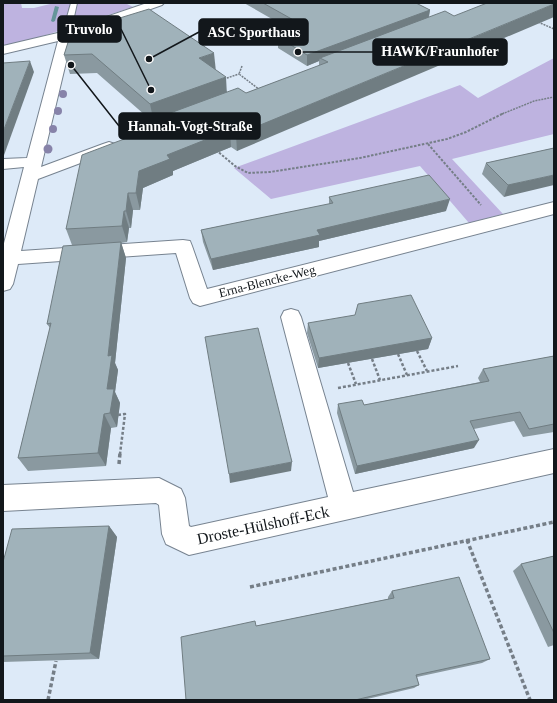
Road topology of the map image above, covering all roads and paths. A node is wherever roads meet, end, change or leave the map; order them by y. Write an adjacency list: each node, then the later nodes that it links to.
1 (74, 3): 5 (lane)
2 (158, 3): 5 (street)
3 (534, 20): 4 (path)
4 (554, 29)
5 (66, 35): 6 (street); 18 (street)
6 (3, 50)
7 (242, 66): 8 (path)
8 (239, 74): 9 (path); 11 (path)
9 (218, 82)
10 (554, 87): 12 (path)
11 (260, 90)
12 (554, 93)
13 (554, 97): 15 (path)
14 (118, 143): 18 (street)
15 (427, 144): 16 (path); 20 (path)
16 (210, 145)
17 (3, 164): 18 (street)
18 (31, 169): 21 (street)
19 (554, 208): 20 (street, Erna-Blencke-Weg)
20 (498, 223): 21 (street, Erna-Blencke-Weg)
21 (10, 258): 22 (street)
22 (3, 284)
23 (291, 317): 33 (street, Droste-Hülshoff-Eck)
24 (418, 351): 29 (path)
25 (398, 354): 30 (path)
26 (372, 359): 31 (path)
27 (348, 363): 32 (path)
28 (458, 366): 29 (path)
29 (427, 371): 30 (path)
30 (407, 375): 31 (path)
31 (380, 380): 32 (path)
32 (356, 384): 33 (path)
33 (312, 392): 38 (street, Droste-Hülshoff-Eck)
34 (118, 415): 36 (path)
35 (554, 460): 38 (street, Droste-Hülshoff-Eck)
36 (116, 492): 37 (street, Droste-Hülshoff-Eck); 38 (street, Droste-Hülshoff-Eck)
37 (3, 498)
38 (344, 507)
39 (554, 522): 40 (path)
40 (467, 540): 41 (path); 44 (path)
41 (250, 587)
42 (56, 661): 43 (path)
43 (48, 700)
44 (530, 700)

